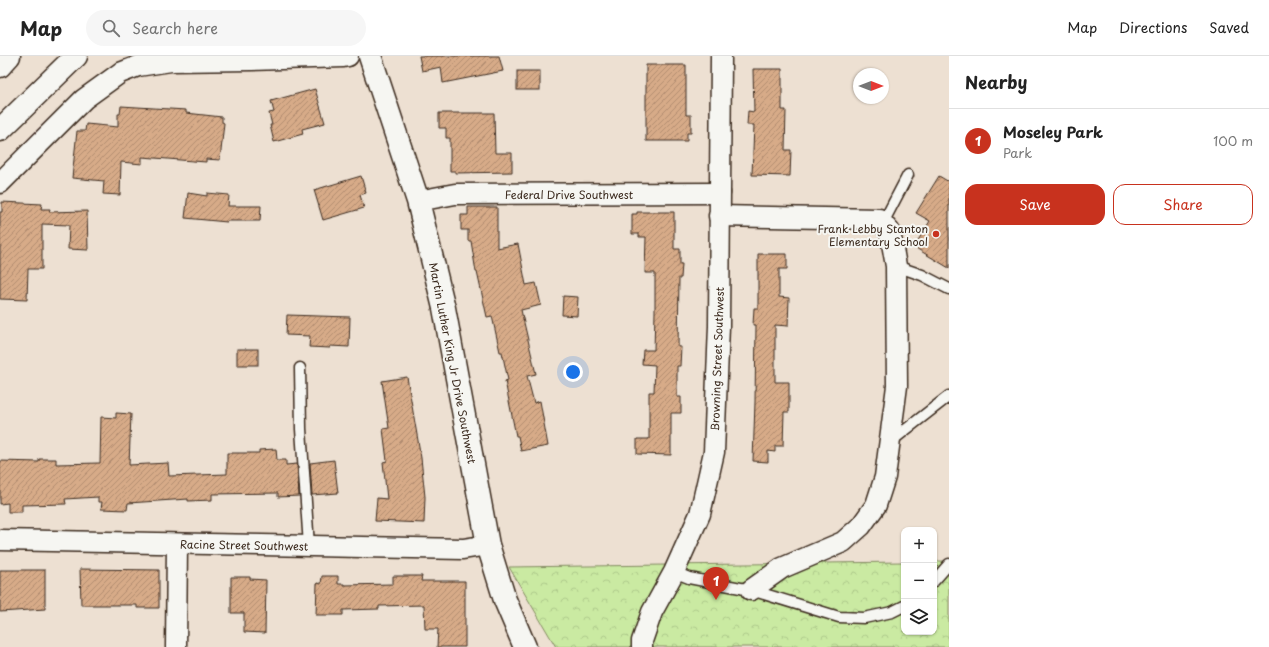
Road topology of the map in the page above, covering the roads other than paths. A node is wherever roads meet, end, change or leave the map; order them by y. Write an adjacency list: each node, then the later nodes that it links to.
1 (9, 56): 7 (main road)
2 (76, 56): 8 (main road)
3 (348, 56): 6 (street)
4 (370, 56): 12 (main road, Martin Luther King Jr Drive Southwest)
5 (721, 56): 11 (street, Browning Street Southwest)
6 (300, 57): 10 (street)
7 (0, 66)
8 (0, 130)
9 (908, 174): 14 (lane)
10 (0, 183)
11 (720, 194): 12 (street, Federal Drive Southwest); 13 (street, Browning Street Southwest)
12 (418, 201): 22 (main road, Martin Luther King Jr Drive Southwest)
13 (719, 216): 14 (street); 25 (street, Browning Street Southwest)
14 (883, 223): 15 (street)
15 (896, 266): 16 (lane); 19 (street)
16 (949, 288)
17 (300, 368): 23 (lane)
18 (949, 396): 19 (lane)
19 (890, 442): 27 (street)
20 (0, 540): 21 (street, Racine Street Southwest)
21 (177, 544): 23 (street, Racine Street Southwest); 29 (street)
22 (488, 545): 23 (street, Racine Street Southwest); 30 (main road, Martin Luther King Jr Drive Southwest)
23 (309, 546)
24 (949, 564): 26 (lane)
25 (674, 572): 27 (lane); 31 (street, Browning Street Southwest)
26 (937, 578)
27 (751, 590): 28 (lane)
28 (901, 608)
29 (176, 647)
30 (525, 647)
31 (642, 647)

